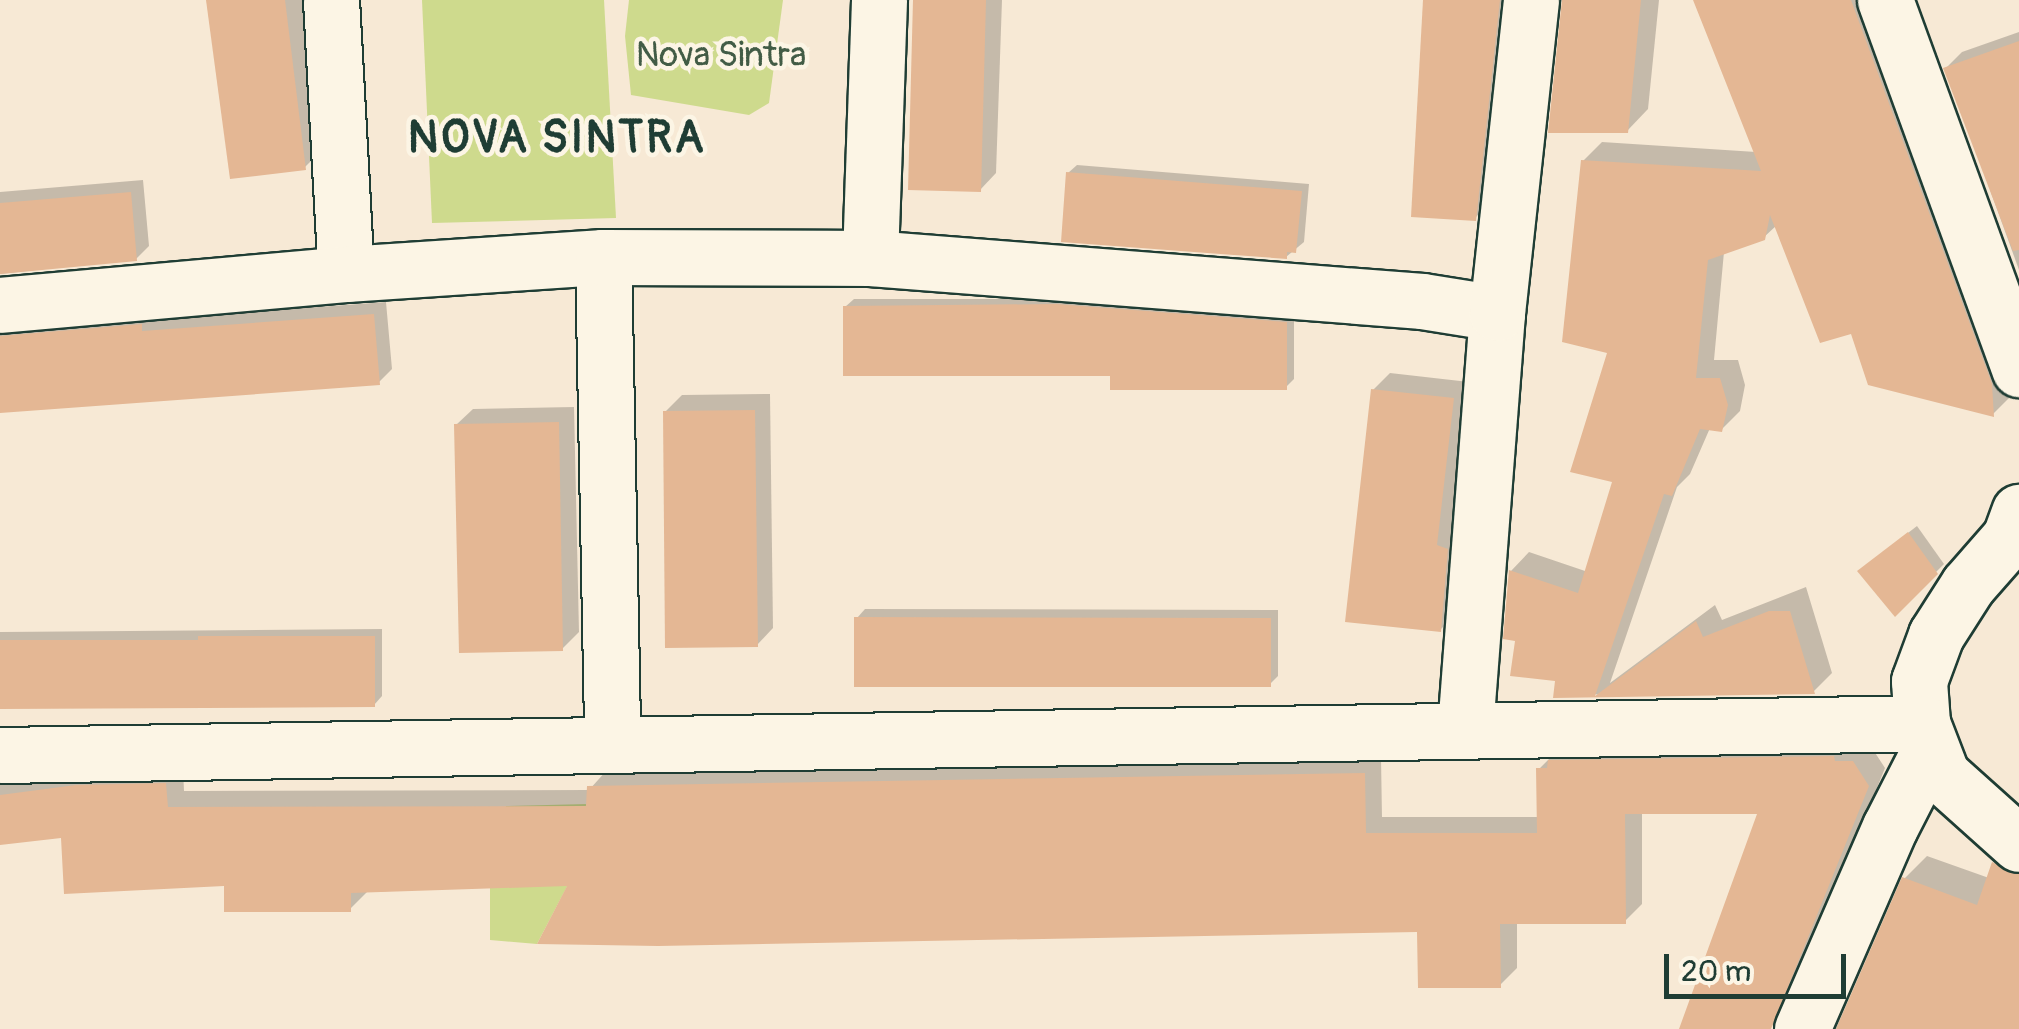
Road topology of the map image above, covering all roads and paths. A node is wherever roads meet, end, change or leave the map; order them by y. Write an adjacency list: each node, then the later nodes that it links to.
1 (332, 0): 7 (street)
2 (879, 0): 6 (street)
3 (1531, 0): 9 (street)
4 (1885, 0): 10 (street)
5 (603, 258): 6 (street); 7 (street); 14 (street)
6 (870, 258): 9 (street)
7 (346, 274): 8 (street)
8 (0, 304)
9 (1496, 314): 12 (street)
10 (2019, 370)
11 (2019, 512): 13 (street)
12 (1465, 728): 13 (street); 14 (street)
13 (1926, 736): 16 (street); 17 (street)
14 (612, 743): 15 (street)
15 (0, 754)
16 (2019, 844)
17 (1802, 1029)

